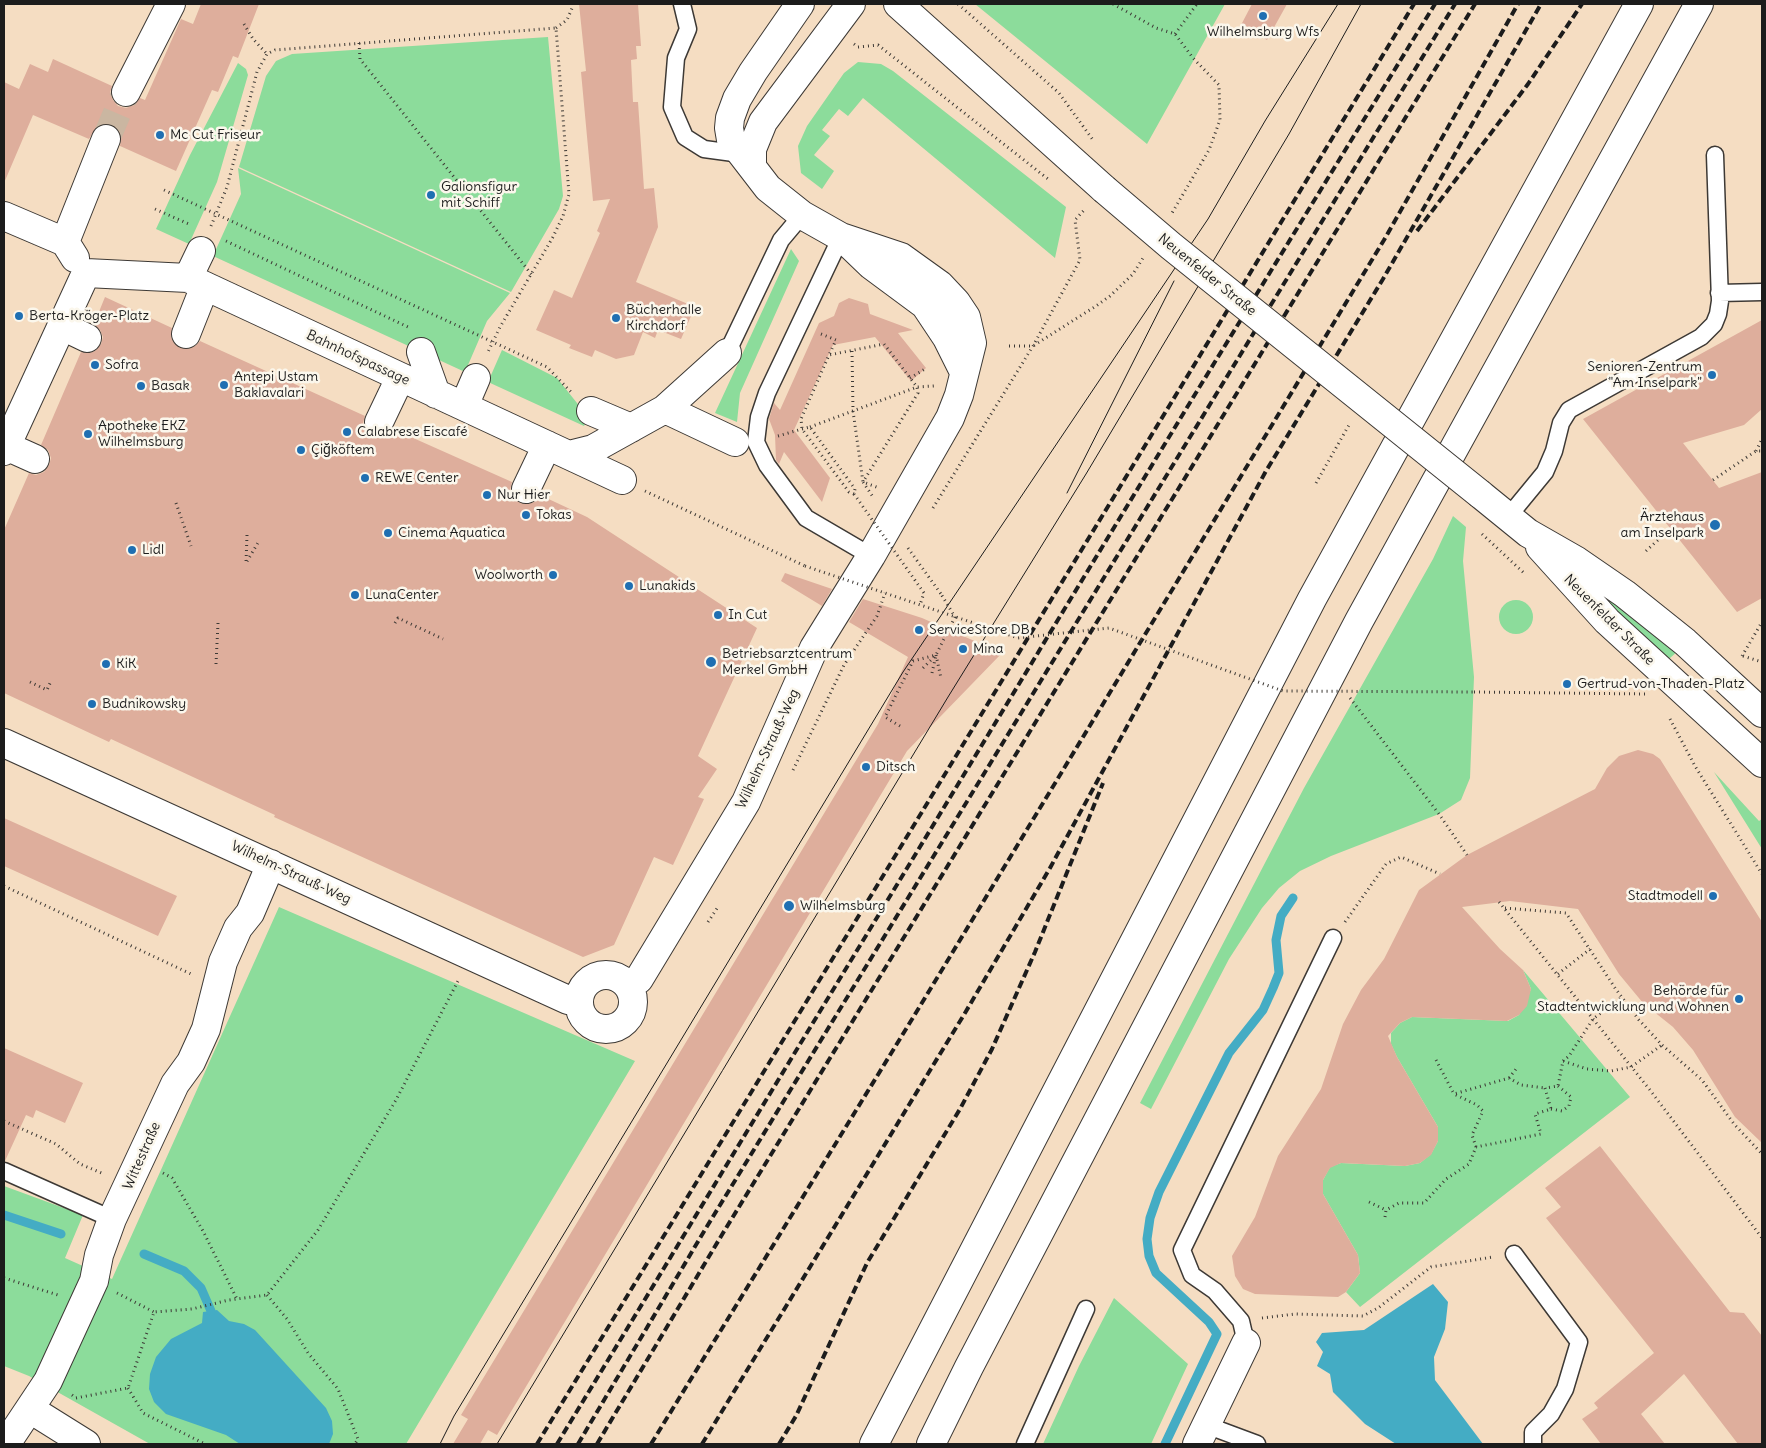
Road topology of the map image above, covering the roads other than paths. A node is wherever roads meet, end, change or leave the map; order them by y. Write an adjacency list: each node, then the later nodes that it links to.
1 (171, 4): 8 (main road)
2 (682, 4): 10 (lane)
3 (800, 4): 10 (main road)
4 (851, 4): 10 (main road)
5 (898, 4): 40 (main road, Neuenfelder Straße, bridge)
6 (1639, 4): 58 (main road)
7 (1699, 4): 59 (main road)
8 (126, 92)
9 (106, 139): 15 (main road)
10 (746, 159): 12 (main road)
11 (1715, 162): 20 (lane)
12 (802, 215): 14 (main road); 25 (lane)
13 (4, 216): 15 (main road)
14 (841, 237): 41 (lane); 41 (main road, Wilhelm-Strauß-Weg)
15 (65, 242): 17 (main road)
16 (204, 242): 18 (main road)
17 (86, 273): 18 (main road, Bahnhofspassage); 21 (main road)
18 (197, 282): 22 (main road); 26 (main road, Bahnhofspassage)
19 (1762, 292): 20 (lane)
20 (1719, 293): 40 (lane)
21 (62, 326): 23 (main road); 35 (main road)
22 (186, 334)
23 (88, 338)
24 (421, 352): 28 (main road)
25 (727, 353): 30 (main road)
26 (400, 378): 28 (main road, Bahnhofspassage); 32 (main road)
27 (476, 378): 29 (main road)
28 (436, 394): 29 (main road, Bahnhofspassage)
29 (464, 406): 36 (main road, Bahnhofspassage)
30 (665, 409): 33 (main road); 34 (main road)
31 (591, 411): 33 (main road)
32 (379, 422)
33 (631, 428): 36 (main road)
34 (735, 442)
35 (5, 449): 37 (main road)
36 (558, 450): 38 (main road, Bahnhofspassage); 39 (main road)
37 (34, 460)
38 (622, 480)
39 (526, 489)
40 (1518, 525): 42 (main road, Neuenfelder Straße); 44 (main road, Neuenfelder Straße)
41 (871, 556): 47 (main road, Wilhelm-Strauß-Weg)
42 (1762, 713)
43 (4, 743): 45 (main road, Wilhelm-Strauß-Weg)
44 (1762, 763)
45 (271, 864): 48 (main road, Wilhelm-Strauß-Weg); 50 (main road, Wittestraße)
46 (1333, 938): 53 (lane)
47 (629, 987): 48 (main road); 48 (main road)
48 (578, 1002)
49 (4, 1172): 50 (lane)
50 (112, 1220): 54 (main road, Wittestraße)
51 (1514, 1254): 62 (lane)
52 (1086, 1309): 60 (lane)
53 (1244, 1332): 55 (main road)
54 (30, 1410): 56 (main road, Wittestraße); 57 (main road)
55 (1201, 1434): 61 (lane)
56 (6, 1444)
57 (86, 1444)
58 (874, 1444)
59 (931, 1444)
60 (1025, 1444)
61 (1257, 1444)
62 (1533, 1444)

